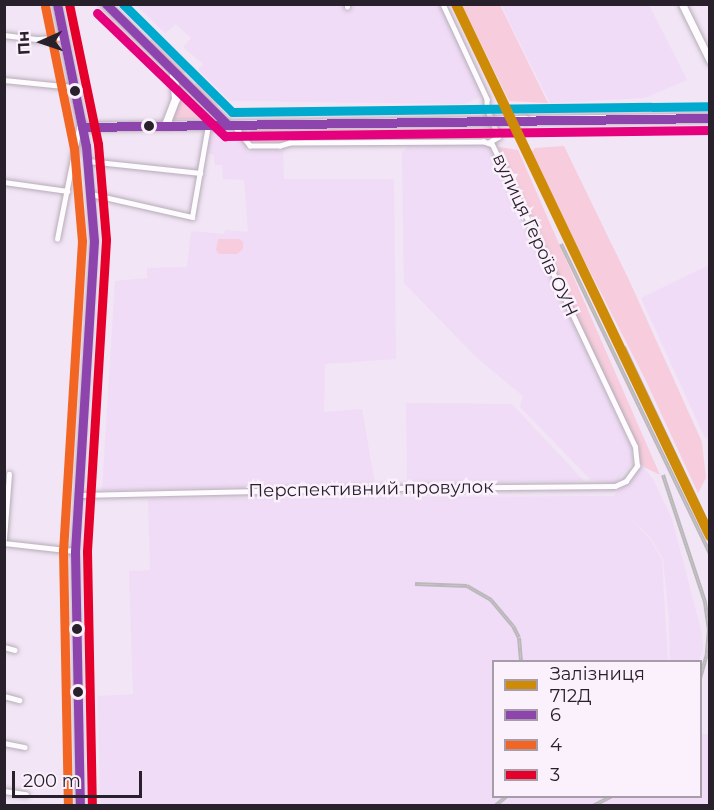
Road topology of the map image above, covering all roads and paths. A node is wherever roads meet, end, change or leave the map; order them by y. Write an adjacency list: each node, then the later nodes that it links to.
1 (105, 4): 8 (main road)
2 (443, 4): 16 (street)
3 (682, 4): 7 (main road)
4 (59, 6): 6 (main road)
5 (4, 34): 6 (street)
6 (64, 37): 10 (main road)
7 (710, 61)
8 (173, 74): 12 (main road); 13 (main road)
9 (4, 80): 10 (street)
10 (74, 87): 15 (main road)
11 (710, 118): 12 (main road, bridge)
12 (229, 124): 14 (main road); 16 (street, вулиця Героїв ОУН)
13 (166, 125): 14 (main road); 15 (main road)
14 (208, 125): 18 (street)
15 (82, 127): 17 (street); 21 (street)
16 (489, 143): 24 (street, вулиця Героїв ОУН)
17 (88, 161): 18 (street); 22 (street)
18 (200, 173): 22 (street)
19 (5, 182): 20 (street); 21 (street)
20 (4, 189)
21 (67, 191): 23 (street)
22 (91, 194): 26 (street)
23 (57, 239)
24 (635, 447): 26 (street, Перспективний провулок)
25 (9, 474): 27 (street)
26 (79, 495): 28 (street)
27 (4, 541): 28 (street)
28 (75, 551): 37 (street)
29 (4, 647): 30 (street)
30 (15, 650)
31 (4, 696): 32 (street)
32 (19, 700)
33 (4, 743): 34 (street)
34 (25, 747)
35 (4, 791): 36 (street)
36 (26, 794)
37 (80, 806)

